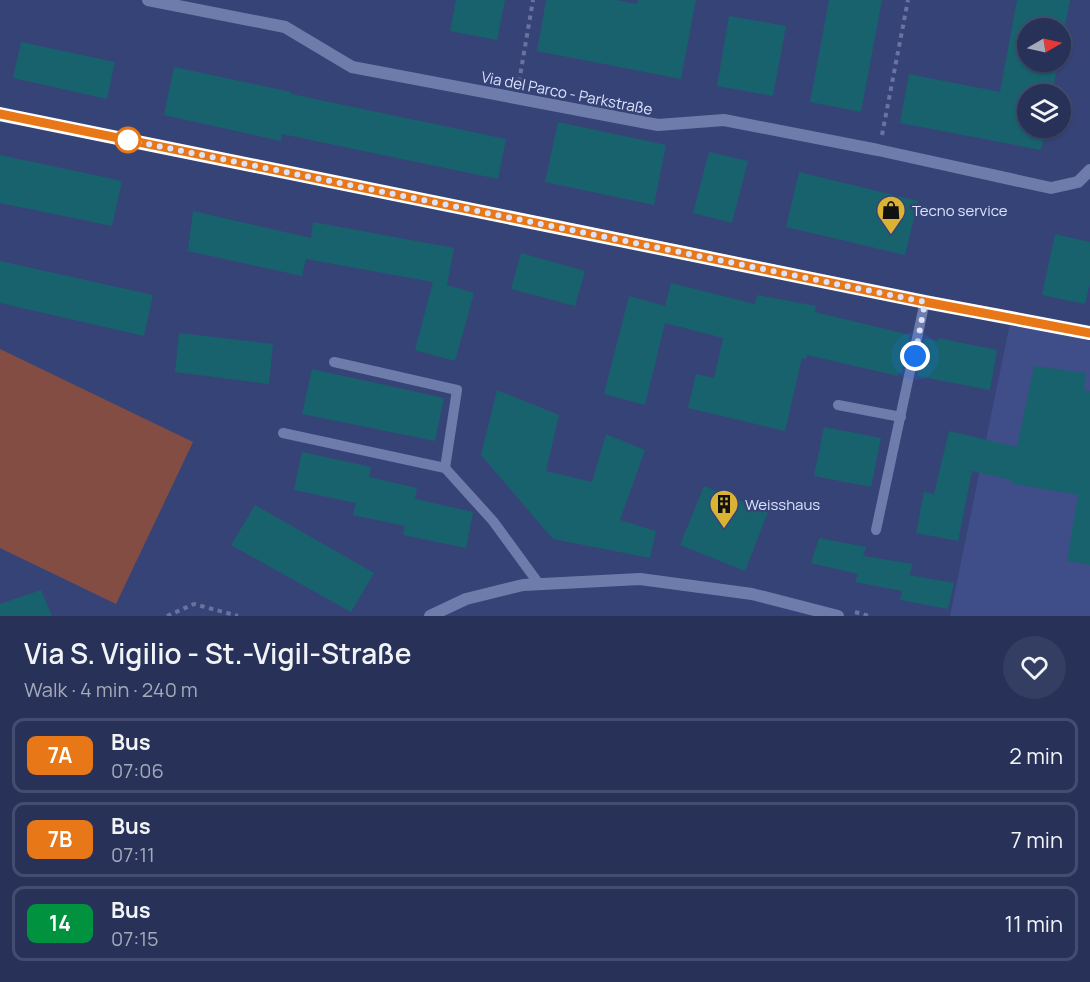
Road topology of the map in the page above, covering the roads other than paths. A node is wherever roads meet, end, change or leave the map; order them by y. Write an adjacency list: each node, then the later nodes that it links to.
1 (148, 0): 3 (street, Via del Parco - Parkstraße)
2 (0, 114): 4 (street)
3 (1090, 170)
4 (925, 302): 5 (street); 8 (lane)
5 (1090, 333)
6 (334, 362): 10 (lane)
7 (838, 405): 8 (lane)
8 (901, 417): 11 (lane)
9 (283, 433): 10 (lane)
10 (445, 468): 12 (lane)
11 (876, 530)
12 (538, 584): 13 (street); 14 (street)
13 (430, 616)
14 (838, 616)

